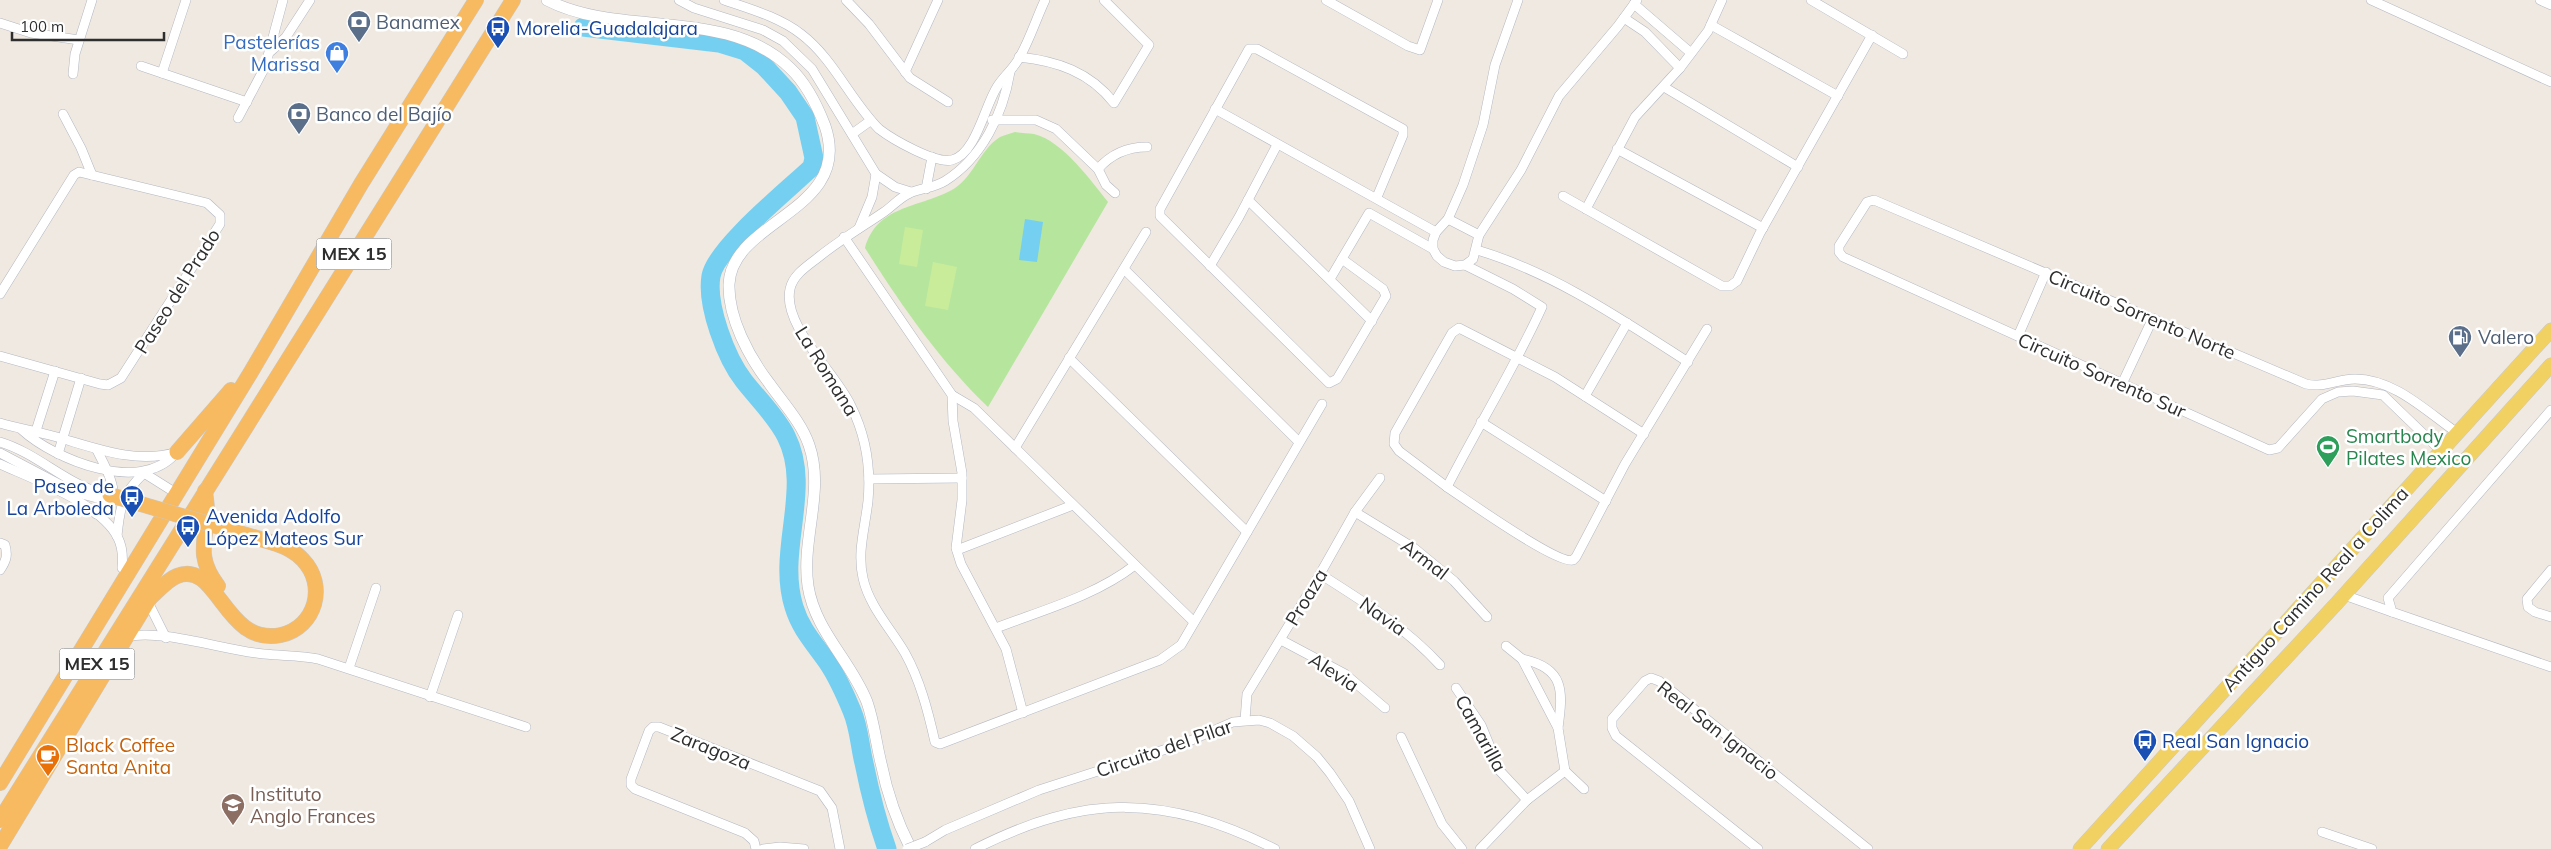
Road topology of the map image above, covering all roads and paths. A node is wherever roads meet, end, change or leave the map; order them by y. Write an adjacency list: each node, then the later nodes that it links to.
1 (92, 0): 27 (street)
2 (186, 0): 36 (street)
3 (283, 0): 28 (street)
4 (310, 0): 28 (street)
5 (476, 0): 94 (highway, MEX 15)
6 (513, 0): 126 (highway, MEX 15)
7 (547, 0): 182 (street)
8 (679, 0): 49 (street)
9 (724, 0): 46 (street)
10 (846, 0): 34 (street)
11 (938, 0): 34 (street)
12 (1045, 0): 31 (street)
13 (1104, 0): 31 (street)
14 (1326, 0): 15 (street)
15 (1438, 0)
16 (1518, 0): 66 (street)
17 (1722, 0): 25 (street)
18 (1811, 0): 26 (street)
19 (2370, 0): 38 (street)
20 (2540, 0): 22 (street)
21 (1636, 2): 23 (street); 29 (street)
22 (2551, 5)
23 (1624, 18): 33 (street); 71 (street)
24 (0, 23): 27 (street)
25 (1711, 25): 29 (street); 40 (street)
26 (1872, 35): 30 (street); 40 (street)
27 (79, 40): 37 (street)
28 (271, 51): 41 (street)
29 (1691, 53): 33 (street)
30 (1903, 54)
31 (1019, 58): 35 (street)
32 (142, 66): 36 (street)
33 (1680, 68): 39 (street)
34 (905, 72): 42 (street)
35 (1010, 72): 47 (street); 48 (street, La Romana)
36 (162, 73): 41 (street)
37 (72, 74)
38 (2551, 82)
39 (1664, 87): 52 (street); 54 (street)
40 (1838, 96): 54 (street)
41 (247, 102): 45 (street)
42 (948, 102)
43 (1215, 109): 50 (street); 62 (street); 76 (street)
44 (63, 114): 57 (street)
45 (238, 118)
46 (870, 120): 49 (street); 53 (street)
47 (984, 120): 48 (street); 53 (street)
48 (995, 120): 55 (street); 58 (street, La Romana)
49 (852, 134): 56 (street)
50 (1277, 145): 62 (street); 63 (street)
51 (1147, 147): 55 (street)
52 (1617, 149): 65 (street); 68 (street)
53 (932, 157): 58 (street)
54 (1798, 167): 68 (street)
55 (1098, 169): 60 (street)
56 (876, 174): 59 (street); 67 (street)
57 (92, 175): 81 (street, Paseo del Prado); 95 (street, Paseo del Prado)
58 (926, 189): 59 (street, La Romana)
59 (911, 192): 67 (street, La Romana)
60 (1115, 193)
61 (1563, 196): 65 (street)
62 (1377, 197): 70 (street)
63 (1248, 200): 76 (street); 80 (street)
64 (1870, 200): 79 (street, Circuito Sorrento Norte); 87 (street, Circuito Sorrento Sur)
65 (1586, 208): 68 (street)
66 (1448, 219): 70 (street); 71 (street)
67 (859, 228): 72 (street, La Romana)
68 (1763, 228)
69 (1146, 232): 78 (street)
70 (1436, 232): 73 (street)
71 (1479, 235): 74 (street)
72 (844, 237): 98 (street); 123 (street, La Romana)
73 (1433, 249): 75 (street); 77 (street)
74 (1476, 250): 77 (street); 84 (street)
75 (1342, 259): 80 (street); 83 (street)
76 (1210, 266): 83 (street)
77 (1465, 266): 90 (street)
78 (1124, 269): 89 (street); 110 (street)
79 (2046, 272): 82 (street, Circuito Sorrento Norte); 87 (street)
80 (1330, 279): 83 (street)
81 (0, 294)
82 (2153, 318): 96 (street); 97 (street, Circuito Sorrento Norte)
83 (1372, 321)
84 (1627, 323): 91 (street); 100 (street)
85 (1707, 329): 91 (street)
86 (2551, 330): 105 (main road, Antiguo Camino Real a Colima)
87 (2018, 336): 96 (street, Circuito Sorrento Sur)
88 (0, 356): 93 (street, Paseo del Prado)
89 (1069, 358): 111 (street); 133 (street)
90 (1519, 358): 100 (street); 103 (street); 124 (street)
91 (1688, 362): 106 (street)
92 (2551, 365): 144 (main road, Antiguo Camino Real a Colima)
93 (55, 371): 95 (street, Paseo del Prado); 107 (street)
94 (251, 372): 114 (highway); 119 (highway, MEX 15)
95 (81, 378): 108 (street)
96 (2122, 384): 99 (street, Circuito Sorrento Sur)
97 (2388, 385): 99 (street); 105 (street, Circuito Sorrento Norte)
98 (952, 395): 111 (street); 121 (street)
99 (2383, 395): 113 (street)
100 (1585, 396): 106 (street)
101 (1322, 404): 110 (street)
102 (2551, 410): 146 (street)
103 (1482, 422): 124 (street); 128 (street)
104 (0, 423): 107 (street)
105 (2456, 432): 113 (main road, Antiguo Camino Real a Colima)
106 (1644, 434): 128 (street)
107 (34, 436): 108 (street); 116 (street)
108 (62, 439): 112 (street); 116 (street)
109 (0, 442): 127 (street)
110 (1299, 442): 133 (street)
111 (1015, 448): 129 (street)
112 (97, 450): 114 (street); 118 (street)
113 (2440, 450): 190 (main road, Antiguo Camino Real a Colima)
114 (177, 452): 120 (street)
115 (0, 453): 127 (street)
116 (58, 454): 118 (street)
117 (0, 464): 132 (street)
118 (106, 469): 120 (street); 132 (street)
119 (188, 472): 125 (highway); 170 (highway, MEX 15)
120 (144, 473): 125 (street); 134 (street)
121 (962, 478): 123 (street); 137 (street)
122 (1380, 478): 131 (street, Proaza)
123 (869, 479): 163 (street, La Romana)
124 (1447, 488): 128 (street)
125 (171, 490): 139 (highway)
126 (205, 491): 130 (highway, MEX 15); 136 (highway)
127 (109, 498): 136 (highway, bridge)
128 (1606, 501)
129 (1073, 505): 137 (street); 138 (street)
130 (195, 508): 145 (highway); 173 (highway, MEX 15)
131 (1355, 512): 142 (street, Proaza); 148 (street, Armal)
132 (96, 514): 134 (street)
133 (1247, 532): 150 (street)
134 (117, 536): 139 (street)
135 (0, 543): 140 (street)
136 (272, 546): 145 (highway)
137 (957, 550): 151 (street)
138 (1135, 565): 150 (street); 151 (street)
139 (122, 568): 168 (highway)
140 (0, 570)
141 (2551, 570): 149 (street)
142 (1320, 574): 154 (street, Proaza); 157 (street, Navia)
143 (376, 588): 159 (street)
144 (2344, 595): 146 (street); 191 (main road, Antiguo Camino Real a Colima)
145 (149, 600): 152 (highway); 153 (street)
146 (2392, 612): 158 (street)
147 (458, 615): 161 (street)
148 (1487, 617)
149 (2551, 617)
150 (1194, 622): 163 (street)
151 (996, 628): 163 (street)
152 (128, 638): 153 (street); 177 (highway)
153 (166, 638): 159 (street)
154 (1281, 640): 162 (street, Alevia); 164 (street, Proaza)
155 (1506, 646): 156 (street)
156 (1522, 659): 166 (street); 166 (street)
157 (1440, 665)
158 (2551, 667)
159 (349, 668): 161 (street)
160 (1456, 688): 172 (street, Camarilla)
161 (430, 697): 165 (street)
162 (1385, 708)
163 (1023, 713)
164 (1245, 720): 182 (street, Circuito del Pilar, bridge); 185 (street, Circuito del Pilar)
165 (526, 727)
166 (1558, 728): 169 (street)
167 (1402, 737): 186 (street)
168 (0, 767)
169 (1566, 771): 171 (street); 172 (street)
170 (0, 783)
171 (1584, 789)
172 (1527, 800): 187 (street)
173 (0, 820)
174 (2322, 832): 176 (street)
175 (993, 845): 183 (street, Circuito del Pilar); 184 (street, Circuito del Pilar)
176 (2344, 845): 192 (street)
177 (0, 846)
178 (756, 849): 181 (street, Zaragoza)
179 (763, 849): 180 (street)
180 (804, 849)
181 (840, 849)
182 (909, 849)
183 (975, 849)
184 (1275, 849)
185 (1370, 849)
186 (1462, 849)
187 (1480, 849)
188 (1758, 849): 189 (street, Real San Ignacio)
189 (1868, 849)
190 (2080, 849)
191 (2108, 849)
192 (2372, 849)

